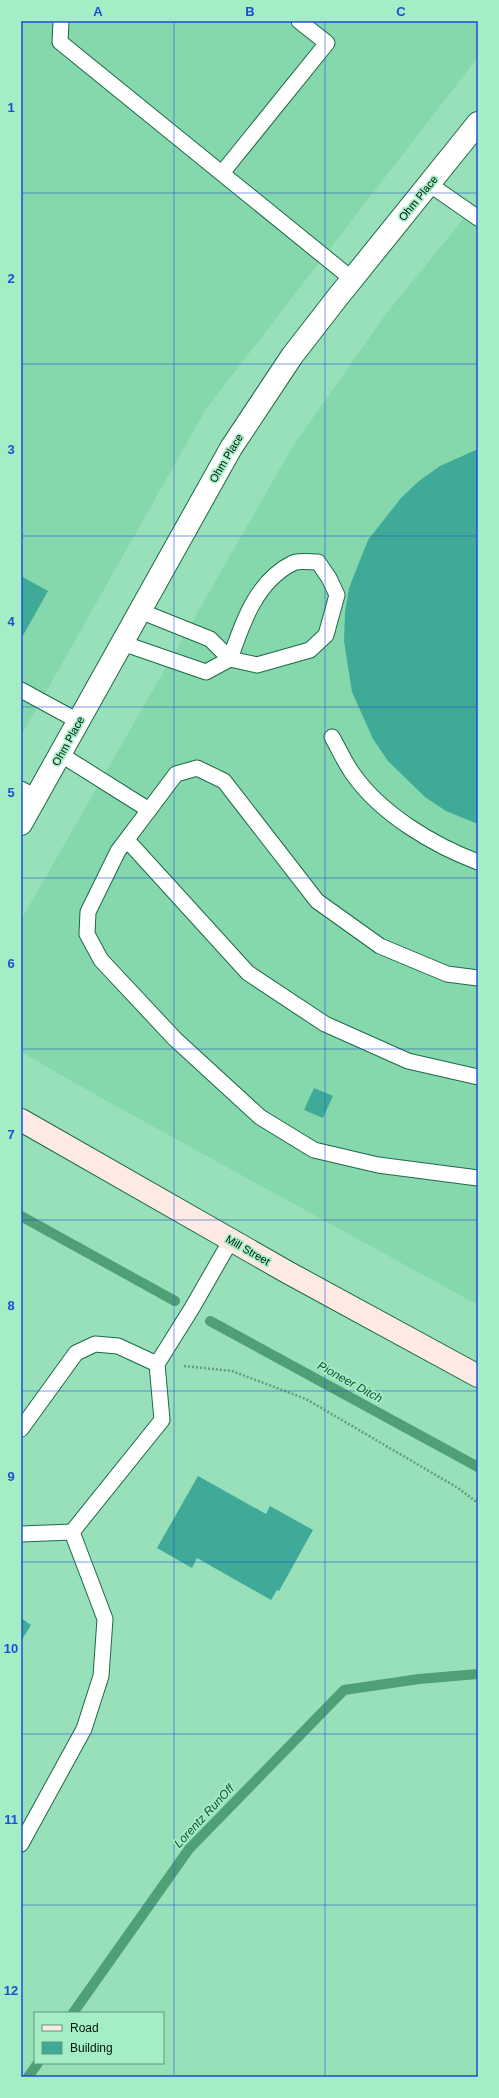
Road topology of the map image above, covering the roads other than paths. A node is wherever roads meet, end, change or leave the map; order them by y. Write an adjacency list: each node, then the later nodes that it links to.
1 (60, 21): 4 (lane)
2 (299, 21): 4 (lane)
3 (478, 123): 5 (street, Ohm Place)
4 (222, 173): 7 (lane)
5 (429, 184): 6 (lane); 7 (street, Ohm Place)
6 (478, 218)
7 (352, 279): 8 (street, Ohm Place)
8 (140, 611): 9 (street, Ohm Place); 10 (lane)
9 (122, 643): 10 (lane); 12 (street, Ohm Place)
10 (230, 659): 10 (lane)
11 (21, 690): 12 (lane)
12 (78, 721): 14 (street, Ohm Place)
13 (332, 737): 19 (lane)
14 (60, 754): 15 (street, Ohm Place); 16 (lane)
15 (29, 793): 17 (street, Ohm Place)
16 (149, 810): 18 (lane); 20 (lane)
17 (21, 824)
18 (126, 840): 21 (lane); 23 (lane)
19 (478, 862)
20 (478, 978)
21 (478, 1078)
22 (21, 1120): 24 (main road, Mill Street)
23 (478, 1178)
24 (231, 1240): 25 (lane); 26 (main road, Mill Street)
25 (157, 1364): 27 (lane); 28 (lane)
26 (478, 1376)
27 (21, 1429)
28 (72, 1532): 29 (lane); 30 (lane)
29 (21, 1534)
30 (21, 1844)

